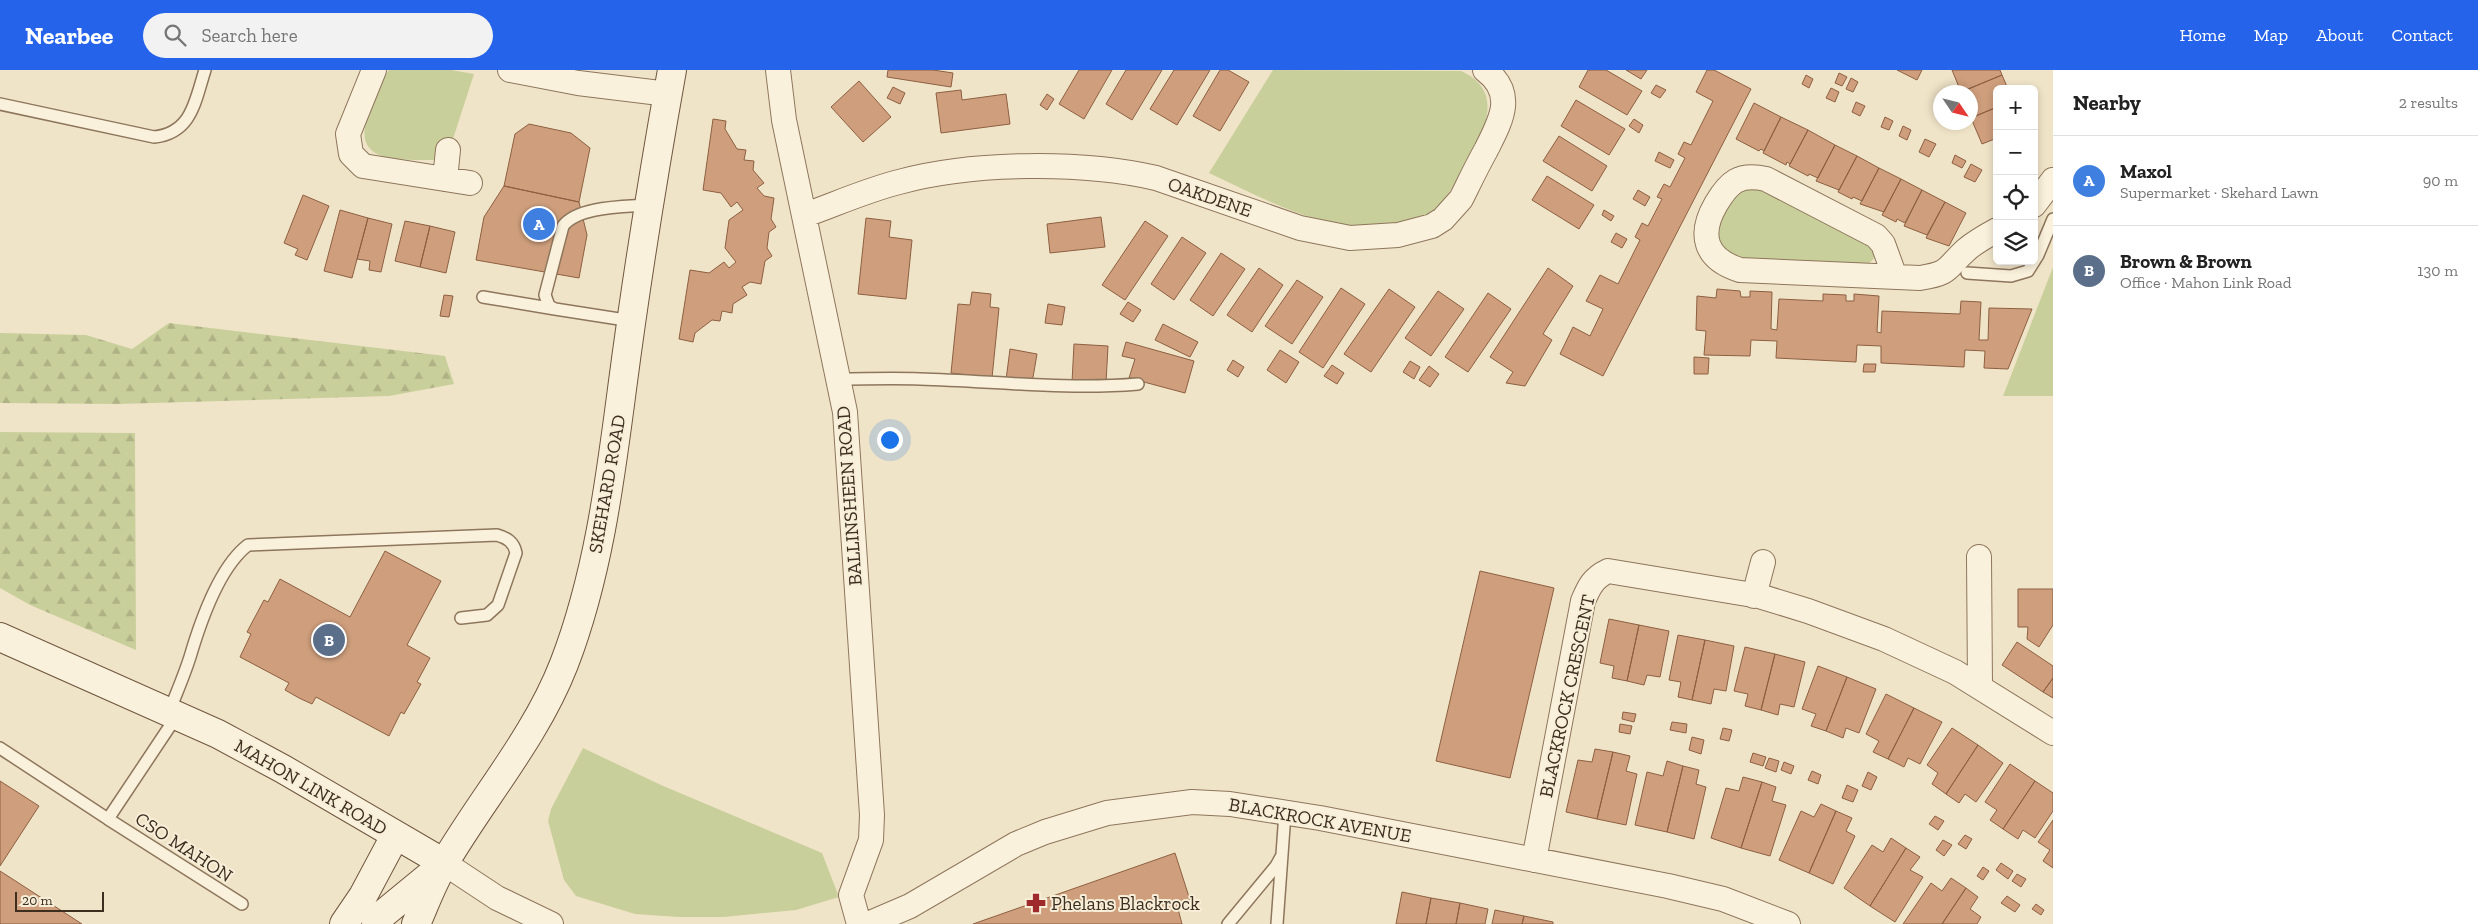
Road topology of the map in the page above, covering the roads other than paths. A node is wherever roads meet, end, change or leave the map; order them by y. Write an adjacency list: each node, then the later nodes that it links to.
1 (205, 70): 7 (lane)
2 (374, 70): 9 (street)
3 (510, 70): 6 (street)
4 (778, 70): 14 (street, BALLINSHEEN ROAD)
5 (1485, 70): 14 (street, OAKDENE)
6 (670, 82): 13 (main road, SKEHARD ROAD)
7 (0, 104)
8 (448, 150): 9 (street)
9 (444, 179): 11 (street)
10 (2053, 180): 12 (street)
11 (470, 183)
12 (2038, 200)
13 (650, 204): 20 (lane); 21 (main road, SKEHARD ROAD)
14 (805, 215): 22 (street, BALLINSHEEN ROAD)
15 (2053, 219): 17 (lane)
16 (1993, 232): 18 (street)
17 (1967, 273)
18 (1895, 277): 18 (street)
19 (483, 297): 20 (lane)
20 (555, 309): 21 (lane)
21 (632, 320): 38 (main road, SKEHARD ROAD)
22 (840, 380): 23 (lane); 45 (street, BALLINSHEEN ROAD)
23 (1138, 384)
24 (1979, 557): 29 (street)
25 (1763, 562): 26 (street)
26 (1754, 596): 29 (street, BLACKROCK CRESCENT); 37 (street, BLACKROCK CRESCENT)
27 (461, 618): 30 (lane, CSO MAHON)
28 (0, 636): 30 (main road, MAHON LINK ROAD)
29 (1980, 686): 31 (street, BLACKROCK CRESCENT)
30 (172, 715): 34 (lane, CSO MAHON); 35 (main road, MAHON LINK ROAD)
31 (2053, 734)
32 (0, 748): 34 (lane, CSO MAHON)
33 (1285, 812): 36 (lane); 37 (street, BLACKROCK AVENUE); 46 (street, BLACKROCK AVENUE)
34 (108, 819): 39 (lane, CSO MAHON)
35 (395, 836): 38 (main road, MAHON LINK ROAD); 41 (main road)
36 (1284, 851): 47 (lane); 48 (lane)
37 (1534, 860): 40 (street, BLACKROCK AVENUE)
38 (444, 863): 42 (main road, SKEHARD ROAD); 43 (main road, SKEHARD ROAD); 44 (street)
39 (242, 904)
40 (1761, 917): 49 (street, BLACKROCK AVENUE)
41 (344, 924)
42 (376, 924)
43 (416, 924)
44 (551, 924)
45 (859, 924)
46 (868, 924)
47 (1228, 924)
48 (1277, 924)
49 (1788, 924)

